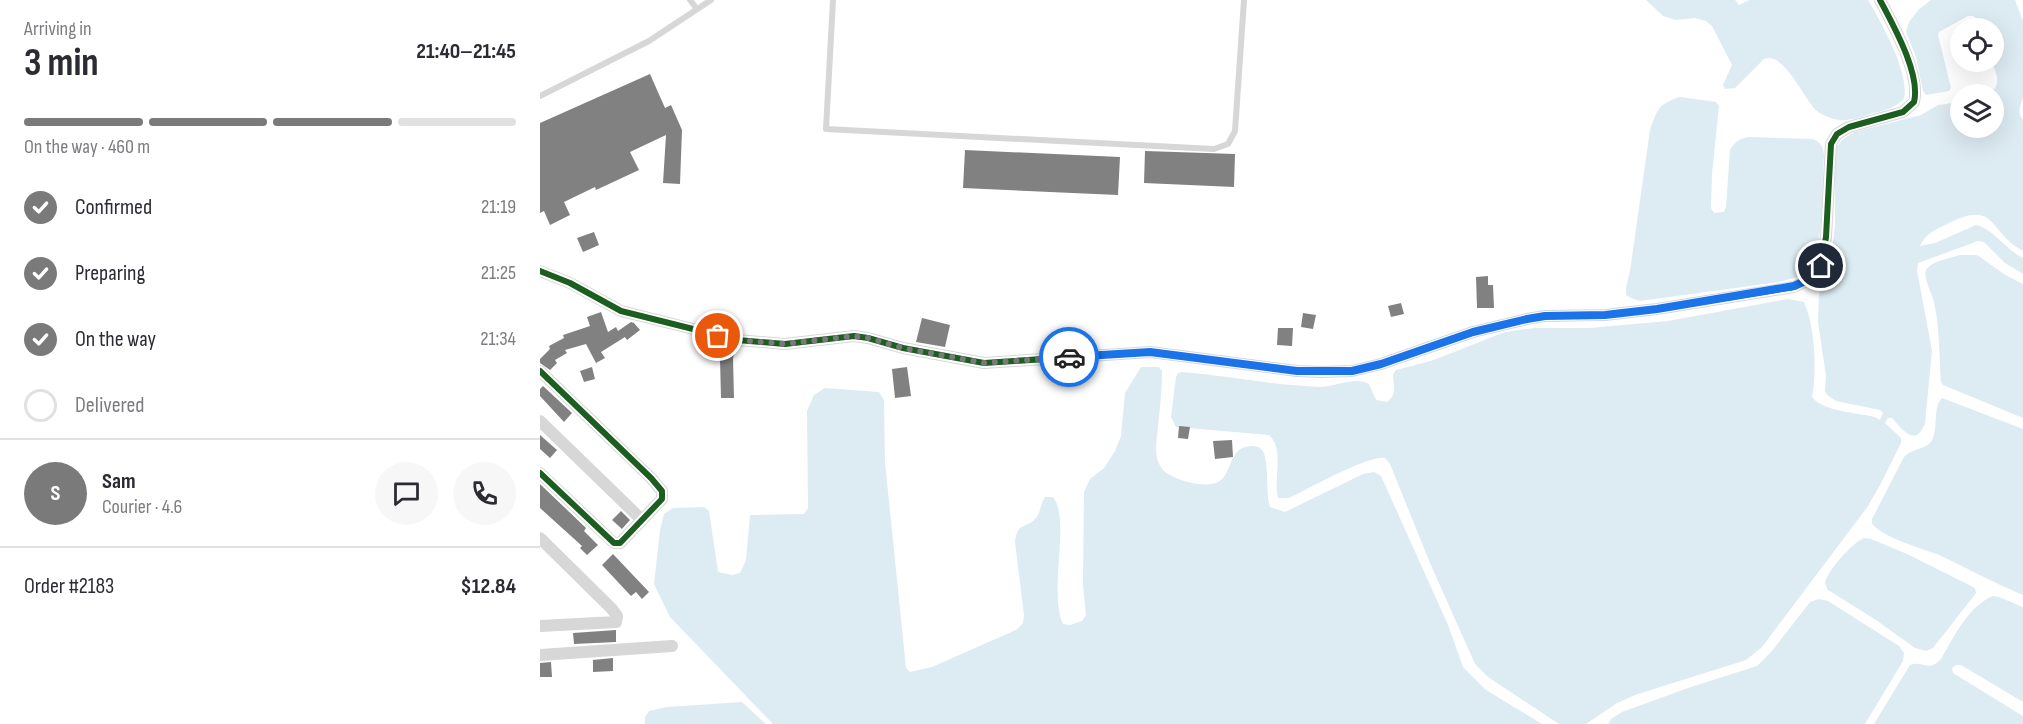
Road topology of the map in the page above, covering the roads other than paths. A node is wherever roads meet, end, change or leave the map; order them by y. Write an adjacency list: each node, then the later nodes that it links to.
1 (690, 0): 6 (lane)
2 (711, 0): 6 (lane)
3 (832, 0): 4 (lane)
4 (1244, 0)
5 (1880, 0): 8 (street)
6 (697, 9): 7 (lane)
7 (540, 96)
8 (540, 271)
9 (540, 371): 12 (street)
10 (540, 421): 12 (street)
11 (540, 473): 12 (street)
12 (642, 520)
13 (540, 538): 14 (street)
14 (540, 626)
15 (672, 646): 16 (street)
16 (540, 655)

